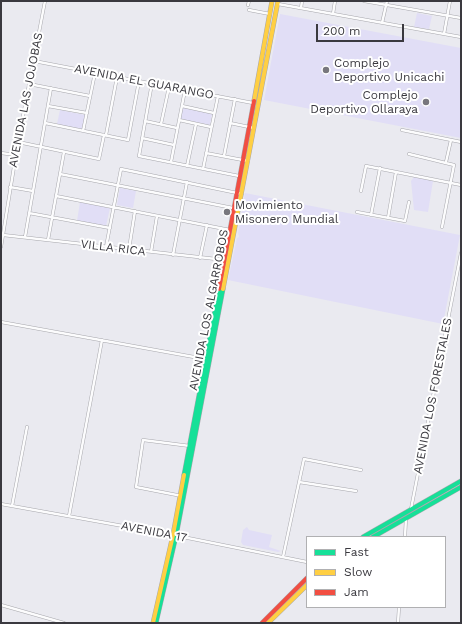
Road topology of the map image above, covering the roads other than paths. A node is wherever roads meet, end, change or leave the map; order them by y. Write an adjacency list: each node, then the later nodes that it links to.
1 (45, 1): 21 (street, AVENIDA LAS JOJOBAS)
2 (249, 1): 10 (street)
3 (272, 1): 14 (street, AVENIDA LOS ALGARROBOS)
4 (302, 1): 12 (street)
5 (335, 1): 15 (street)
6 (364, 1): 11 (street)
7 (386, 1): 11 (street)
8 (450, 1): 16 (street)
9 (278, 2): 12 (street); 34 (street, AVENIDA LOS ALGARROBOS)
10 (248, 5)
11 (386, 5): 16 (street); 18 (street)
12 (300, 8): 15 (street)
13 (249, 10): 14 (street)
14 (270, 14): 33 (street, AVENIDA LOS ALGARROBOS)
15 (333, 14): 18 (street)
16 (447, 16): 17 (street); 19 (street)
17 (461, 18)
18 (382, 23): 19 (street)
19 (444, 34): 20 (street)
20 (461, 37)
21 (34, 61): 22 (street, AVENIDA EL GUARANGO); 26 (street, AVENIDA LAS JOJOBAS)
22 (95, 72): 23 (street, AVENIDA EL GUARANGO); 30 (street)
23 (117, 77): 24 (street, AVENIDA EL GUARANGO); 51 (street)
24 (139, 81): 25 (street, AVENIDA EL GUARANGO); 51 (street)
25 (152, 83): 27 (street, AVENIDA EL GUARANGO); 40 (street)
26 (29, 84): 28 (street); 54 (street, AVENIDA LAS JOJOBAS)
27 (169, 87): 29 (street, AVENIDA EL GUARANGO); 43 (street)
28 (51, 88): 30 (street); 35 (street)
29 (185, 90): 31 (street, AVENIDA EL GUARANGO); 36 (street)
30 (90, 96): 37 (street)
31 (218, 96): 32 (street, AVENIDA EL GUARANGO); 38 (street)
32 (235, 99): 33 (street, AVENIDA EL GUARANGO); 42 (street)
33 (254, 103): 34 (street); 46 (street, AVENIDA LOS ALGARROBOS)
34 (259, 104): 48 (street, AVENIDA LOS ALGARROBOS)
35 (48, 106): 37 (street); 41 (street)
36 (182, 106): 38 (street); 39 (street)
37 (87, 113): 50 (street)
38 (214, 113): 45 (street)
39 (179, 120): 44 (street); 47 (street)
40 (145, 122): 43 (street); 52 (street)
41 (45, 123): 50 (street); 57 (street)
42 (230, 123): 46 (street); 63 (street)
43 (161, 124): 47 (street)
44 (196, 124): 45 (street); 68 (street)
45 (211, 127): 60 (street)
46 (249, 127): 48 (street); 64 (street, AVENIDA LOS ALGARROBOS)
47 (177, 128): 56 (street)
48 (254, 128): 65 (street, AVENIDA LOS ALGARROBOS)
49 (402, 130): 53 (street)
50 (83, 131): 51 (street)
51 (105, 135): 59 (street)
52 (142, 138): 56 (street); 66 (street)
53 (451, 140): 55 (street); 67 (street)
54 (18, 142): 57 (street); 62 (street, AVENIDA LAS JOJOBAS)
55 (461, 142)
56 (174, 145): 66 (street)
57 (41, 147): 59 (street); 79 (street)
58 (1, 152): 62 (street)
59 (64, 152): 72 (street)
60 (206, 153): 63 (street); 70 (street)
61 (409, 154): 67 (street)
62 (16, 155): 78 (street, AVENIDA LAS JOJOBAS)
63 (224, 156): 64 (street)
64 (242, 160): 65 (street); 73 (street, AVENIDA LOS ALGARROBOS)
65 (248, 161): 82 (street, AVENIDA LOS ALGARROBOS)
66 (171, 162): 68 (street)
67 (446, 162): 75 (street)
68 (187, 166): 70 (street)
69 (380, 168): 71 (street); 80 (street); 91 (street)
70 (203, 169): 73 (street)
71 (396, 172): 75 (street); 94 (street)
72 (60, 174): 77 (street); 83 (street)
73 (239, 176): 81 (street, AVENIDA LOS ALGARROBOS)
74 (187, 182): 77 (street); 81 (street); 84 (street)
75 (451, 183): 76 (street); 97 (street)
76 (461, 184)
77 (118, 185): 84 (street); 86 (street)
78 (10, 187): 79 (street); 98 (street, AVENIDA LAS JOJOBAS)
79 (33, 191): 90 (street)
80 (362, 191)
81 (236, 192): 82 (street); 87 (street, AVENIDA LOS ALGARROBOS)
82 (242, 194): 101 (street, AVENIDA LOS ALGARROBOS)
83 (56, 196): 86 (street); 93 (street)
84 (184, 199): 87 (street); 95 (street)
85 (409, 202): 94 (street)
86 (114, 207): 88 (street); 99 (street)
87 (233, 208): 100 (street, AVENIDA LOS ALGARROBOS)
88 (134, 211): 92 (street); 107 (street)
89 (357, 212): 91 (street)
90 (29, 213): 93 (street); 103 (street)
91 (371, 215): 94 (street)
92 (157, 216): 95 (street); 108 (street)
93 (52, 217): 99 (street); 104 (street)
94 (388, 218)
95 (180, 220): 96 (street); 110 (street)
96 (207, 225): 100 (street); 111 (street)
97 (442, 227)
98 (2, 228): 102 (street, AVENIDA LAS JOJOBAS)
99 (110, 228): 106 (street)
100 (229, 230): 101 (street); 112 (street, AVENIDA LOS ALGARROBOS)
101 (235, 230): 113 (street, AVENIDA LOS ALGARROBOS)
102 (2, 236): 103 (street, VILLA RICA); 105 (street, AVENIDA LAS JOJOBAS)
103 (25, 237): 104 (street, VILLA RICA)
104 (48, 240): 106 (street, VILLA RICA)
105 (1, 247)
106 (106, 247): 107 (street, VILLA RICA)
107 (129, 249): 108 (street, VILLA RICA)
108 (151, 252): 110 (street, VILLA RICA)
109 (461, 253): 127 (street, AVENIDA LOS FORESTALES)
110 (173, 254): 111 (street, VILLA RICA)
111 (200, 258): 112 (street, VILLA RICA)
112 (224, 260): 113 (street, VILLA RICA); 116 (street, AVENIDA LOS ALGARROBOS)
113 (229, 261): 116 (street, AVENIDA LOS ALGARROBOS)
114 (1, 322): 115 (street)
115 (102, 340): 116 (street); 130 (street)
116 (208, 360): 118 (street, AVENIDA LOS ALGARROBOS)
117 (27, 427): 126 (street)
118 (191, 447): 124 (street, AVENIDA LOS ALGARROBOS); 124 (street)
119 (361, 470): 121 (street)
120 (461, 481): 127 (street)
121 (299, 482): 123 (street); 136 (street)
122 (461, 488): 129 (street)
123 (356, 491)
124 (182, 496): 132 (street, AVENIDA LOS ALGARROBOS)
125 (1, 504): 126 (street, AVENIDA 17)
126 (12, 506): 130 (street, AVENIDA 17)
127 (411, 510): 128 (street); 129 (street); 131 (street, AVENIDA LOS FORESTALES)
128 (404, 514): 131 (street); 133 (street)
129 (414, 514): 131 (street)
130 (69, 516): 132 (street, AVENIDA 17)
131 (406, 519): 134 (street); 135 (street)
132 (175, 535): 136 (street, AVENIDA 17); 144 (street, AVENIDA LOS ALGARROBOS); 145 (street, AVENIDA LOS ALGARROBOS)
133 (365, 536)
134 (375, 536)
135 (405, 536)
136 (283, 557): 137 (street, AVENIDA 17)
137 (306, 562)
138 (306, 579): 146 (street)
139 (306, 585): 147 (street)
140 (1, 605): 142 (street)
141 (399, 608): 148 (street)
142 (50, 621): 143 (street)
143 (64, 623)
144 (153, 623)
145 (156, 623)
146 (262, 623)
147 (268, 623)
148 (398, 623)

